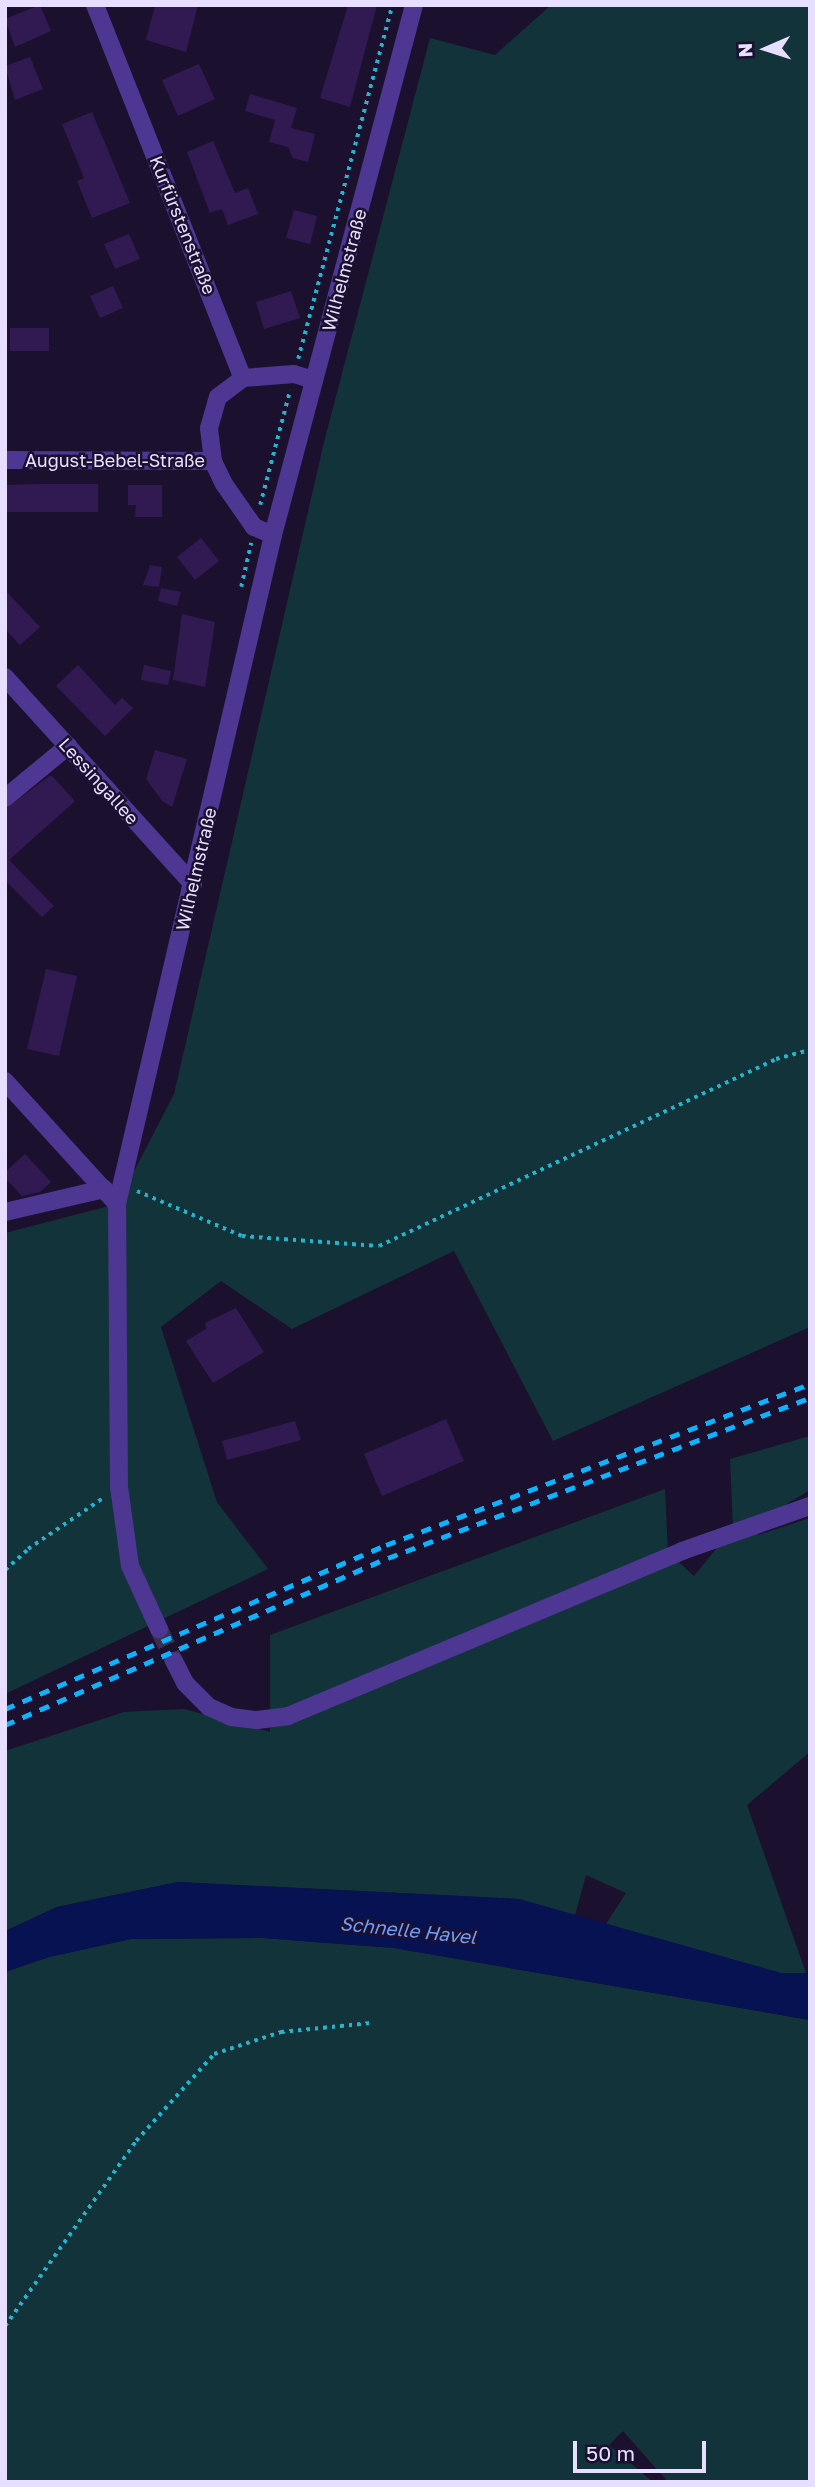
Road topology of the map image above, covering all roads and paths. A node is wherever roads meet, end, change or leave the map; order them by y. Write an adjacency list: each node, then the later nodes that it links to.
1 (414, 5): 4 (street, Wilhelmstraße)
2 (97, 6): 3 (street, Kurfürstenstraße)
3 (243, 378): 4 (street); 6 (street, August-Bebel-Straße)
4 (314, 380): 7 (street, Wilhelmstraße)
5 (5, 460): 6 (street, August-Bebel-Straße)
6 (213, 461): 7 (street)
7 (273, 535): 11 (street, Wilhelmstraße)
8 (5, 677): 9 (street, Lessingallee)
9 (68, 746): 10 (street); 11 (street, Lessingallee)
10 (5, 798)
11 (193, 884): 14 (street, Wilhelmstraße)
12 (810, 1049): 14 (path)
13 (7, 1085): 15 (street)
14 (121, 1185): 16 (street, Wilhelmstraße)
15 (104, 1189): 16 (street); 17 (street)
16 (117, 1203): 18 (street, Wilhelmstraße)
17 (5, 1212)
18 (120, 1487): 20 (path); 21 (street, Wilhelmstraße)
19 (810, 1506): 22 (street)
20 (5, 1570)
21 (159, 1629)
22 (174, 1661)
23 (371, 2023): 24 (path)
24 (5, 2326)

